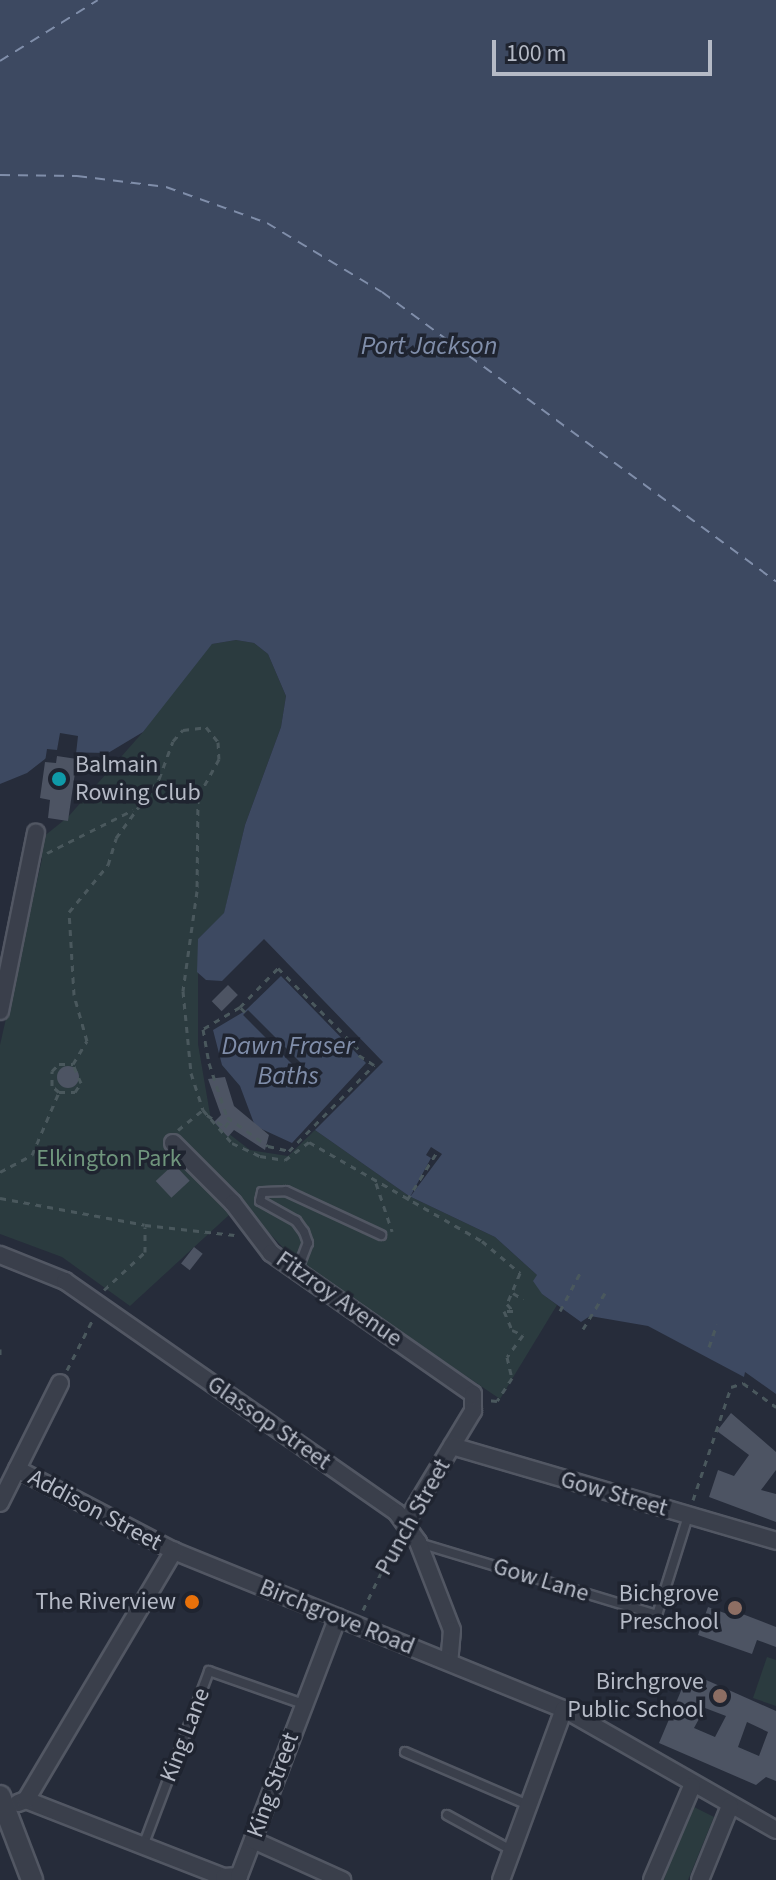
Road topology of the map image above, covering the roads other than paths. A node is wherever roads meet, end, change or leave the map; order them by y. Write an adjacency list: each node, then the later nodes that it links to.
1 (36, 833): 2 (street)
2 (20, 929): 3 (street); 4 (street)
3 (0, 930)
4 (0, 1011)
5 (170, 1140): 8 (street, Fitzroy Avenue)
6 (381, 1235): 8 (lane)
7 (0, 1255): 15 (street, Glassop Street)
8 (297, 1272): 10 (street, Fitzroy Avenue)
9 (60, 1383): 12 (street)
10 (474, 1406): 11 (street, Punch Street)
11 (452, 1446): 14 (street, Gow Street); 15 (street, Punch Street)
12 (17, 1469): 13 (street); 18 (street, Addison Street)
13 (0, 1503)
14 (688, 1516): 16 (street, Gow Street); 17 (lane, Gow Lane)
15 (406, 1522): 17 (street, Glassop Street)
16 (776, 1541)
17 (418, 1542): 20 (street, Glassop Street)
18 (174, 1551): 19 (street, Birchgrove Road); 25 (street)
19 (338, 1617): 20 (street, Birchgrove Road); 21 (street, King Street)
20 (449, 1662): 22 (street, Birchgrove Road)
21 (303, 1704): 31 (street, King Street); 32 (lane, King Lane)
22 (564, 1709): 24 (street, Birchgrove Road); 27 (street)
23 (405, 1752): 27 (lane)
24 (692, 1786): 28 (street, Birchgrove Road); 37 (street)
25 (26, 1800): 26 (street); 32 (street, King Street)
26 (2, 1802): 34 (street)
27 (529, 1805): 33 (street)
28 (730, 1806): 30 (street, Birchgrove Road); 38 (street)
29 (447, 1815): 33 (lane)
30 (776, 1830)
31 (253, 1840): 32 (street, King Street); 35 (street)
32 (142, 1847)
33 (512, 1851): 36 (street)
34 (32, 1880)
35 (342, 1880)
36 (501, 1880)
37 (652, 1880)
38 (700, 1880)

